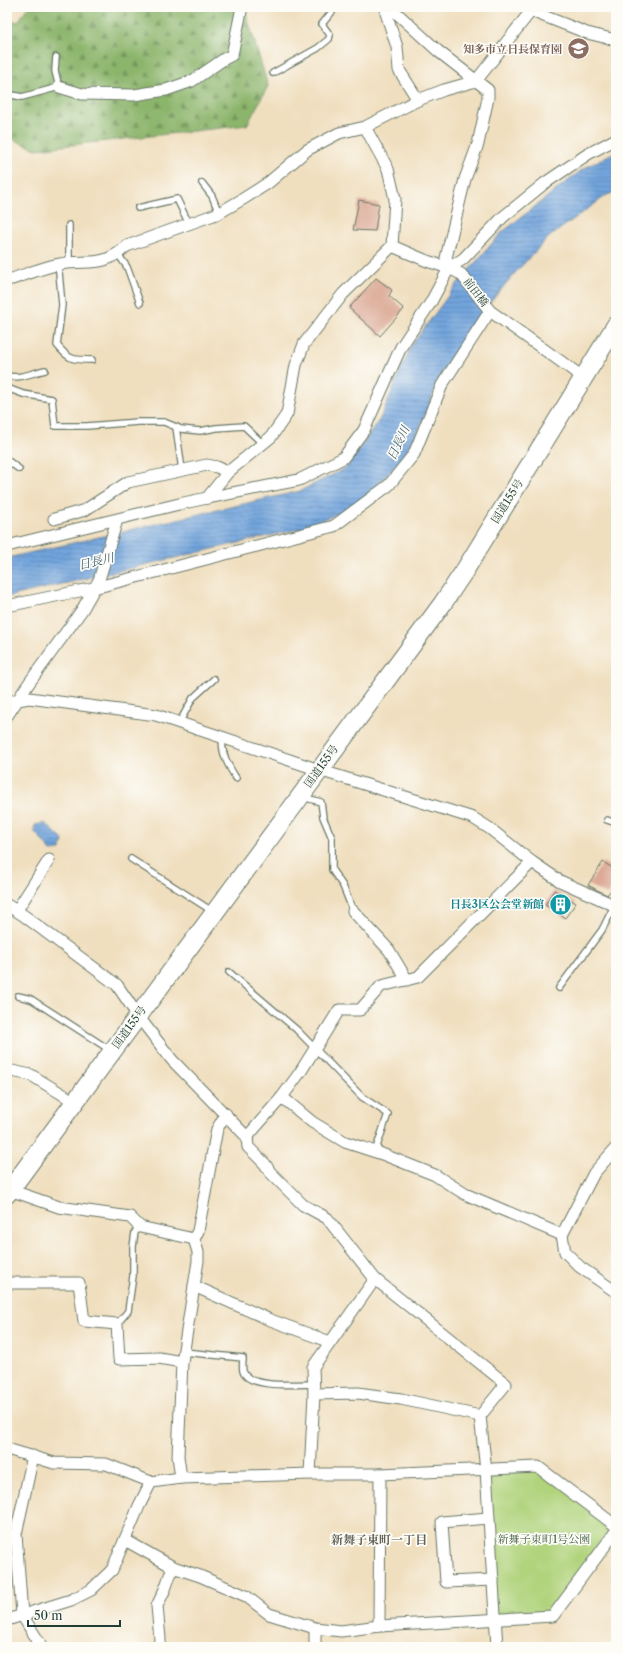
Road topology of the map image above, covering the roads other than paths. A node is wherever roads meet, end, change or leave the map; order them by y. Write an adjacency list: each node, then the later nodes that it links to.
1 (242, 7): 9 (street)
2 (336, 7): 7 (lane)
3 (388, 7): 8 (street); 11 (street)
4 (532, 9): 5 (street); 8 (street)
5 (616, 40)
6 (56, 56): 9 (lane)
7 (273, 73)
8 (476, 81): 11 (street); 23 (street)
9 (59, 87): 10 (lane)
10 (7, 94)
11 (418, 100): 12 (street)
12 (365, 127): 16 (street); 19 (street)
13 (616, 139): 23 (street)
14 (202, 183): 16 (lane)
15 (138, 208): 17 (lane)
16 (219, 213): 17 (street)
17 (189, 224): 20 (street)
18 (69, 225): 21 (lane)
19 (392, 246): 23 (street); 34 (street)
20 (118, 254): 21 (street); 25 (lane)
21 (69, 264): 22 (street)
22 (56, 265): 24 (street); 28 (lane)
23 (449, 268): 26 (street, 前田橋); 39 (street)
24 (7, 279)
25 (140, 303)
26 (490, 311): 31 (street, 前田橋); 43 (street)
27 (616, 325): 31 (highway, 国道155号)
28 (92, 360)
29 (45, 370): 30 (lane)
30 (7, 376)
31 (584, 378): 50 (highway, 国道155号)
32 (7, 388): 33 (lane)
33 (176, 427): 34 (lane); 37 (lane)
34 (263, 444): 38 (street)
35 (7, 460): 36 (lane)
36 (19, 469)
37 (182, 470): 38 (street); 40 (street)
38 (228, 472): 39 (street)
39 (207, 498): 41 (street)
40 (54, 519)
41 (117, 522): 42 (street); 43 (street)
42 (7, 546)
43 (96, 584): 44 (street); 46 (street)
44 (7, 606)
45 (214, 679): 48 (lane)
46 (12, 701): 47 (street); 48 (street)
47 (7, 716)
48 (178, 722): 49 (street)
49 (223, 738): 50 (street); 51 (lane)
50 (318, 770): 52 (highway, 国道155号); 57 (street)
51 (236, 778)
52 (302, 792): 61 (lane); 62 (highway, 国道155号)
53 (607, 820): 54 (lane)
54 (616, 823)
55 (131, 858): 62 (lane)
56 (49, 860): 60 (street)
57 (532, 862): 59 (street); 64 (street)
58 (7, 905): 60 (street)
59 (615, 906): 65 (lane)
60 (17, 910): 67 (street)
61 (353, 911): 64 (street)
62 (214, 912): 67 (highway, 国道155号)
63 (229, 972): 68 (lane)
64 (407, 980): 68 (street)
65 (559, 988)
66 (18, 996): 69 (lane)
67 (138, 1016): 69 (highway, 国道155号); 73 (street)
68 (316, 1049): 71 (street); 76 (lane)
69 (112, 1051): 72 (highway, 国道155号)
70 (7, 1070): 72 (street)
71 (282, 1097): 74 (street); 76 (street)
72 (75, 1102): 77 (highway, 国道155号)
73 (226, 1114): 74 (street); 80 (street)
74 (247, 1137): 81 (street)
75 (616, 1148): 79 (street)
76 (375, 1152): 79 (street)
77 (8, 1191): 78 (street)
78 (140, 1226): 80 (street); 85 (lane)
79 (562, 1234): 84 (street)
80 (194, 1239): 83 (street)
81 (375, 1279): 86 (street); 89 (street)
82 (7, 1282): 85 (street)
83 (194, 1286): 86 (street); 87 (street)
84 (616, 1292)
85 (116, 1324): 87 (street)
86 (330, 1342): 88 (street)
87 (183, 1357): 88 (lane); 95 (street)
88 (314, 1389): 89 (street); 93 (street)
89 (480, 1416): 92 (street)
90 (7, 1449): 91 (street)
91 (33, 1456): 96 (street); 103 (street)
92 (486, 1470): 94 (street); 97 (street); 98 (street)
93 (310, 1474): 94 (street); 95 (street)
94 (380, 1474): 106 (street)
95 (181, 1478): 96 (street)
96 (152, 1482): 100 (street)
97 (488, 1518): 102 (street); 102 (street)
98 (616, 1526)
99 (616, 1531): 104 (street)
100 (126, 1540): 101 (street); 103 (street)
101 (173, 1567): 107 (street); 109 (street)
102 (493, 1580): 104 (street)
103 (22, 1615): 105 (street); 108 (street)
104 (494, 1618): 106 (street); 111 (street)
105 (7, 1620)
106 (379, 1626): 107 (street)
107 (315, 1628): 110 (street)
108 (42, 1647)
109 (159, 1647)
110 (315, 1647)
111 (496, 1647)

